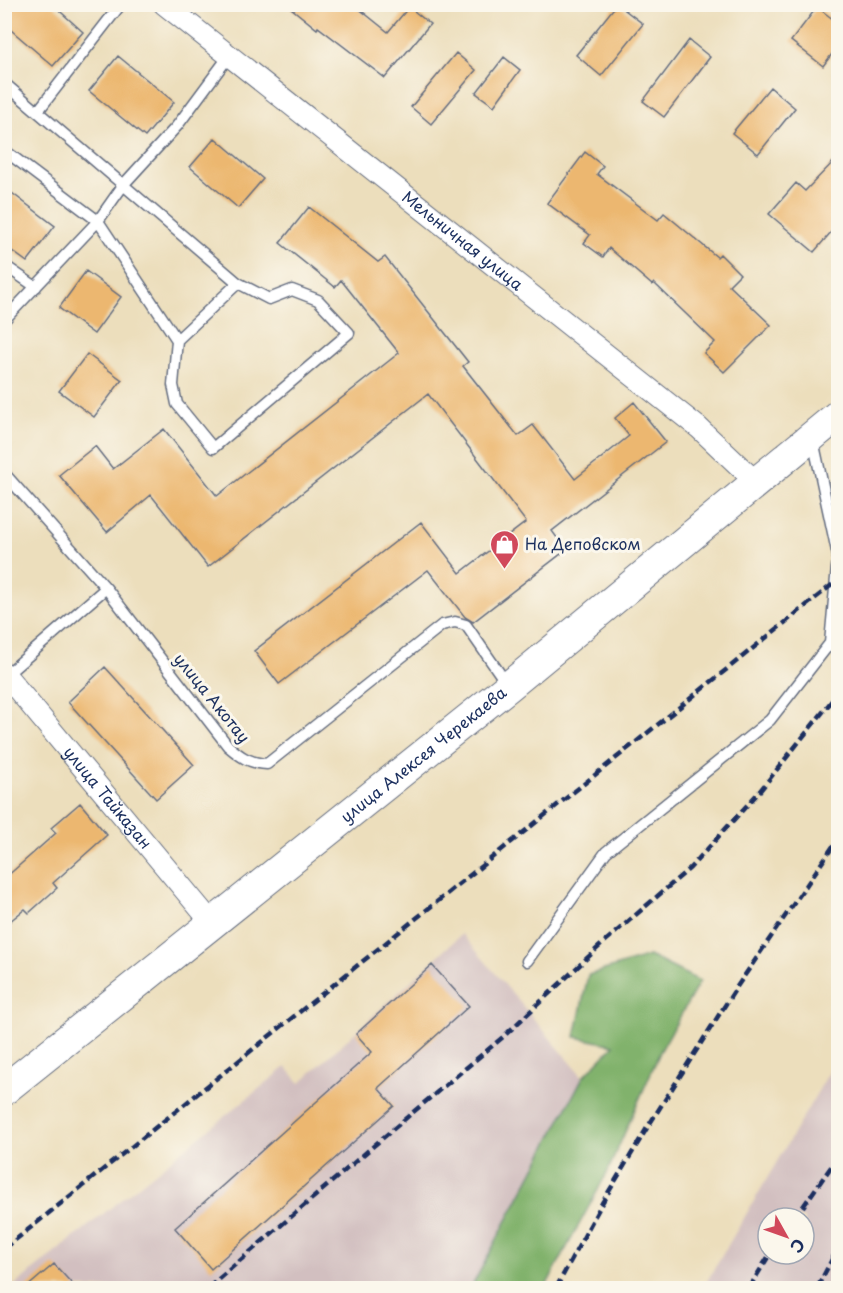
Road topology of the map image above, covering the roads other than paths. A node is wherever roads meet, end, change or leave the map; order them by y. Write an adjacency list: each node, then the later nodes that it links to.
1 (121, 4): 5 (lane)
2 (164, 4): 3 (street, Мельничная улица)
3 (229, 56): 7 (lane); 17 (street, Мельничная улица)
4 (4, 83): 5 (lane)
5 (38, 111): 7 (lane)
6 (4, 150): 8 (lane)
7 (124, 184): 8 (lane); 10 (lane)
8 (98, 221): 11 (lane); 13 (lane)
9 (4, 265): 11 (lane)
10 (238, 283): 13 (lane); 13 (lane)
11 (36, 287): 12 (lane)
12 (4, 320)
13 (177, 340)
14 (838, 416): 15 (street, улица Алексея Черекаева)
15 (812, 437): 17 (street, улица Алексея Черекаева); 22 (lane)
16 (4, 473): 18 (lane, улица Акотау)
17 (756, 482): 20 (street, улица Алексея Черекаева)
18 (106, 588): 19 (lane); 20 (lane, улица Акотау)
19 (5, 674): 21 (street, улица Тайказан)
20 (508, 687): 21 (street, улица Алексея Черекаева)
21 (212, 923): 23 (street, улица Алексея Черекаева)
22 (527, 961)
23 (9, 1078)

